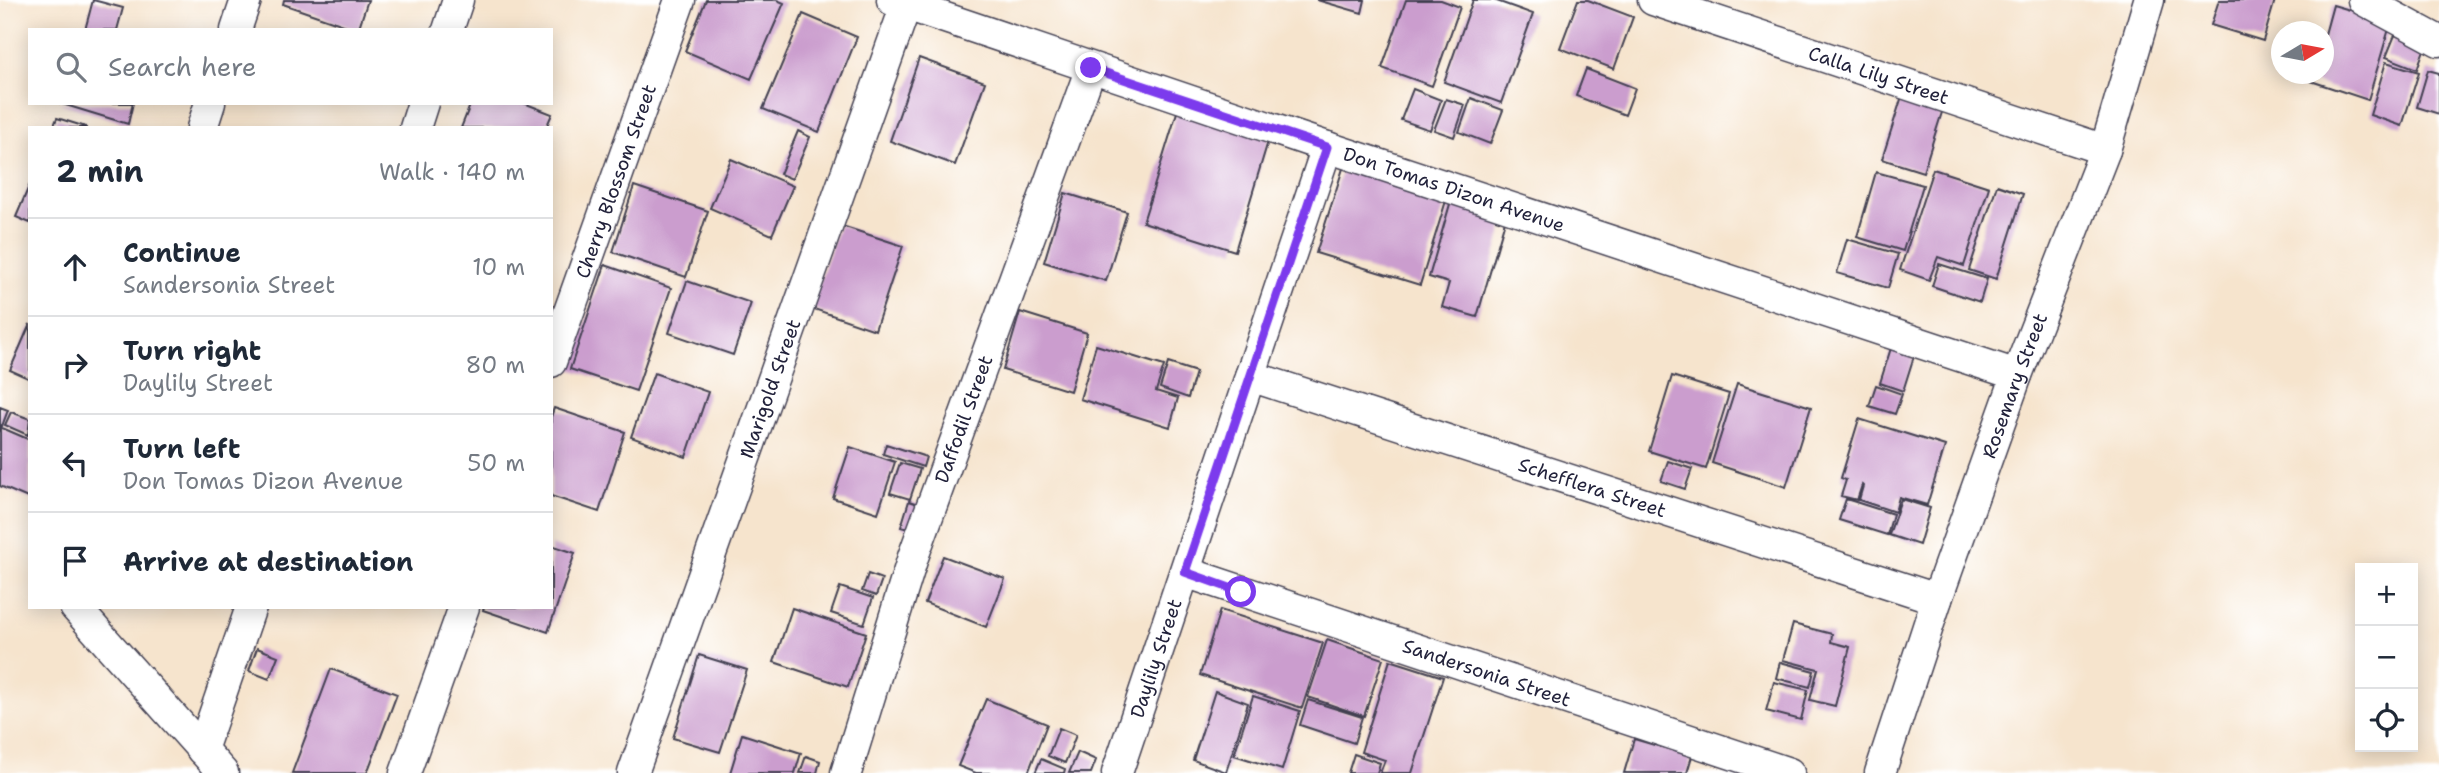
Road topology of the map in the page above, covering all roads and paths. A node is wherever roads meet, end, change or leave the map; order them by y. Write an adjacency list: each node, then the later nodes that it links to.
1 (246, 0): 8 (street)
2 (458, 0): 9 (street)
3 (680, 0): 18 (street, Cherry Blossom Street)
4 (1653, 0): 17 (street, Calla Lily Street)
5 (2149, 0): 17 (street, Rosemary Street)
6 (2363, 0): 10 (street)
7 (900, 2): 11 (street, Don Tomas Dizon Avenue); 30 (street, Marigold Street)
8 (237, 28)
9 (449, 28)
10 (2439, 41)
11 (1091, 68): 16 (street, Don Tomas Dizon Avenue); 31 (street, Daffodil Street)
12 (209, 105): 14 (street)
13 (422, 105): 15 (street)
14 (203, 126)
15 (416, 126)
16 (1327, 147): 19 (street, Don Tomas Dizon Avenue); 20 (street, Daylily Street)
17 (2105, 150): 19 (street, Rosemary Street)
18 (553, 356)
19 (2017, 375): 22 (street, Rosemary Street)
20 (1250, 376): 21 (street, Daylily Street); 22 (street, Schefflera Street)
21 (1185, 572): 27 (street, Daylily Street); 32 (street, Sandersonia Street)
22 (1937, 599): 33 (street, Rosemary Street)
23 (77, 609): 26 (street)
24 (250, 609): 26 (street)
25 (463, 609): 29 (street)
26 (202, 750): 28 (street)
27 (1124, 771)
28 (223, 773)
29 (405, 773)
30 (633, 773)
31 (846, 773)
32 (1789, 773)
33 (1880, 773)

